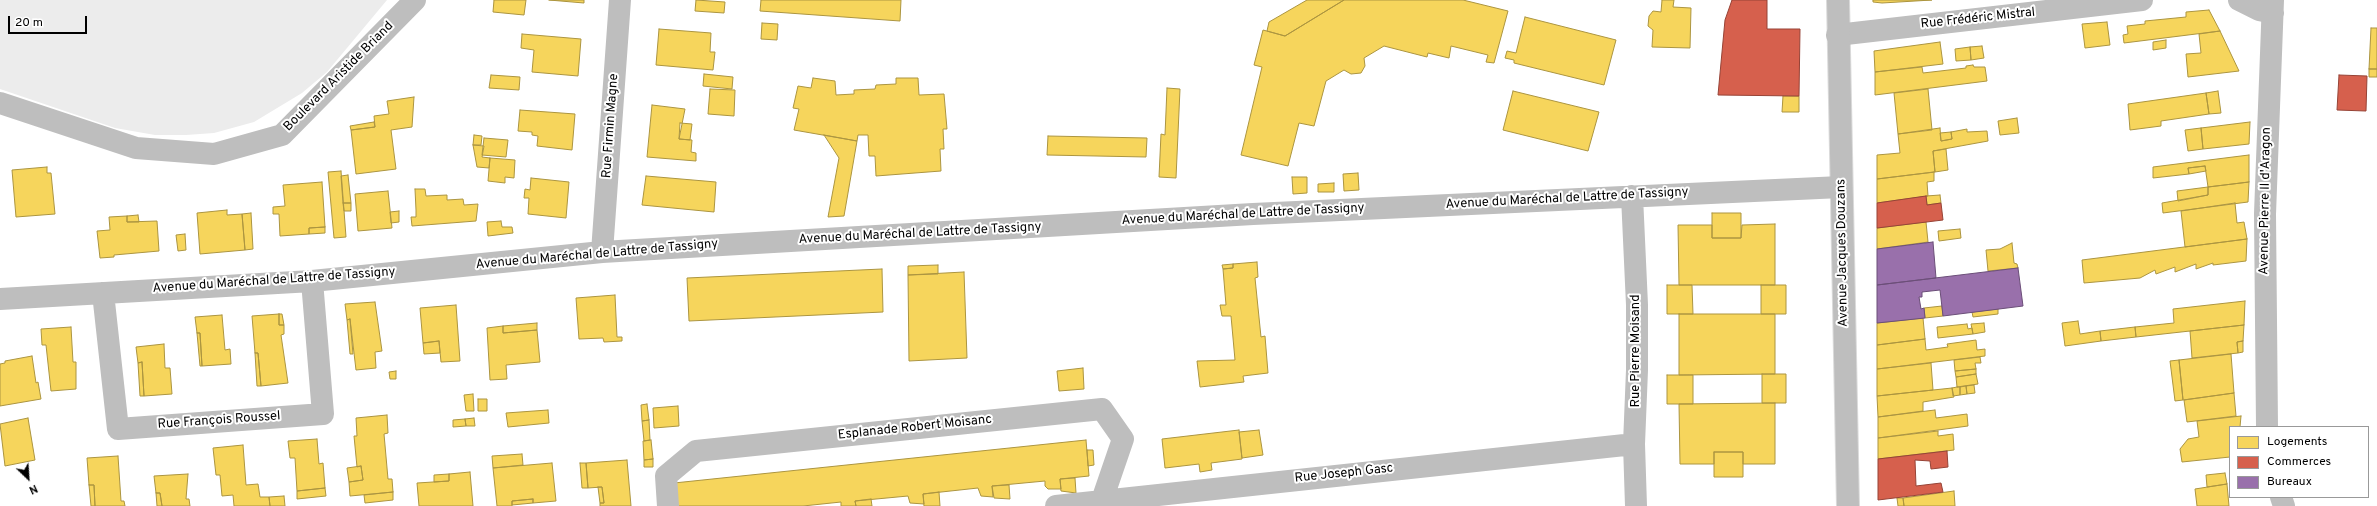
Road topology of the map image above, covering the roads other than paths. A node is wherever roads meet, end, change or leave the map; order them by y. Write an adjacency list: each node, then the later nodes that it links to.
1 (415, 0): 8 (street, Boulevard Aristide Briand)
2 (620, 0): 11 (street, Rue Firmin Magne)
3 (1838, 0): 7 (street, Avenue Jacques Douzans)
4 (2142, 0): 7 (street, Rue Frédéric Mistral)
5 (2239, 0): 6 (street, Avenue Pierre II d'Aragon)
6 (2273, 6): 15 (street, Avenue Pierre II d'Aragon)
7 (1837, 35): 9 (street, Avenue Jacques Douzans)
8 (0, 103)
9 (1841, 187): 10 (street, Avenue du Maréchal de Lattre de Tassigny); 21 (street, Avenue Jacques Douzans)
10 (1632, 196): 11 (street, Avenue du Maréchal de Lattre de Tassigny); 16 (street, Rue Pierre Moisand)
11 (602, 252): 12 (street, Avenue du Maréchal de Lattre de Tassigny)
12 (312, 281): 13 (street, Avenue du Maréchal de Lattre de Tassigny); 13 (street, Rue François Roussel)
13 (103, 293): 14 (street, Avenue du Maréchal de Lattre de Tassigny)
14 (0, 299)
15 (2267, 426)
16 (1634, 444): 17 (street, Rue Joseph Gasc); 20 (street, Rue Pierre Moisand)
17 (1101, 503): 18 (street, Esplanade Robert Moisanc); 19 (street, Rue Joseph Gasc)
18 (668, 506)
19 (1056, 506)
20 (1636, 506)
21 (1848, 506)

